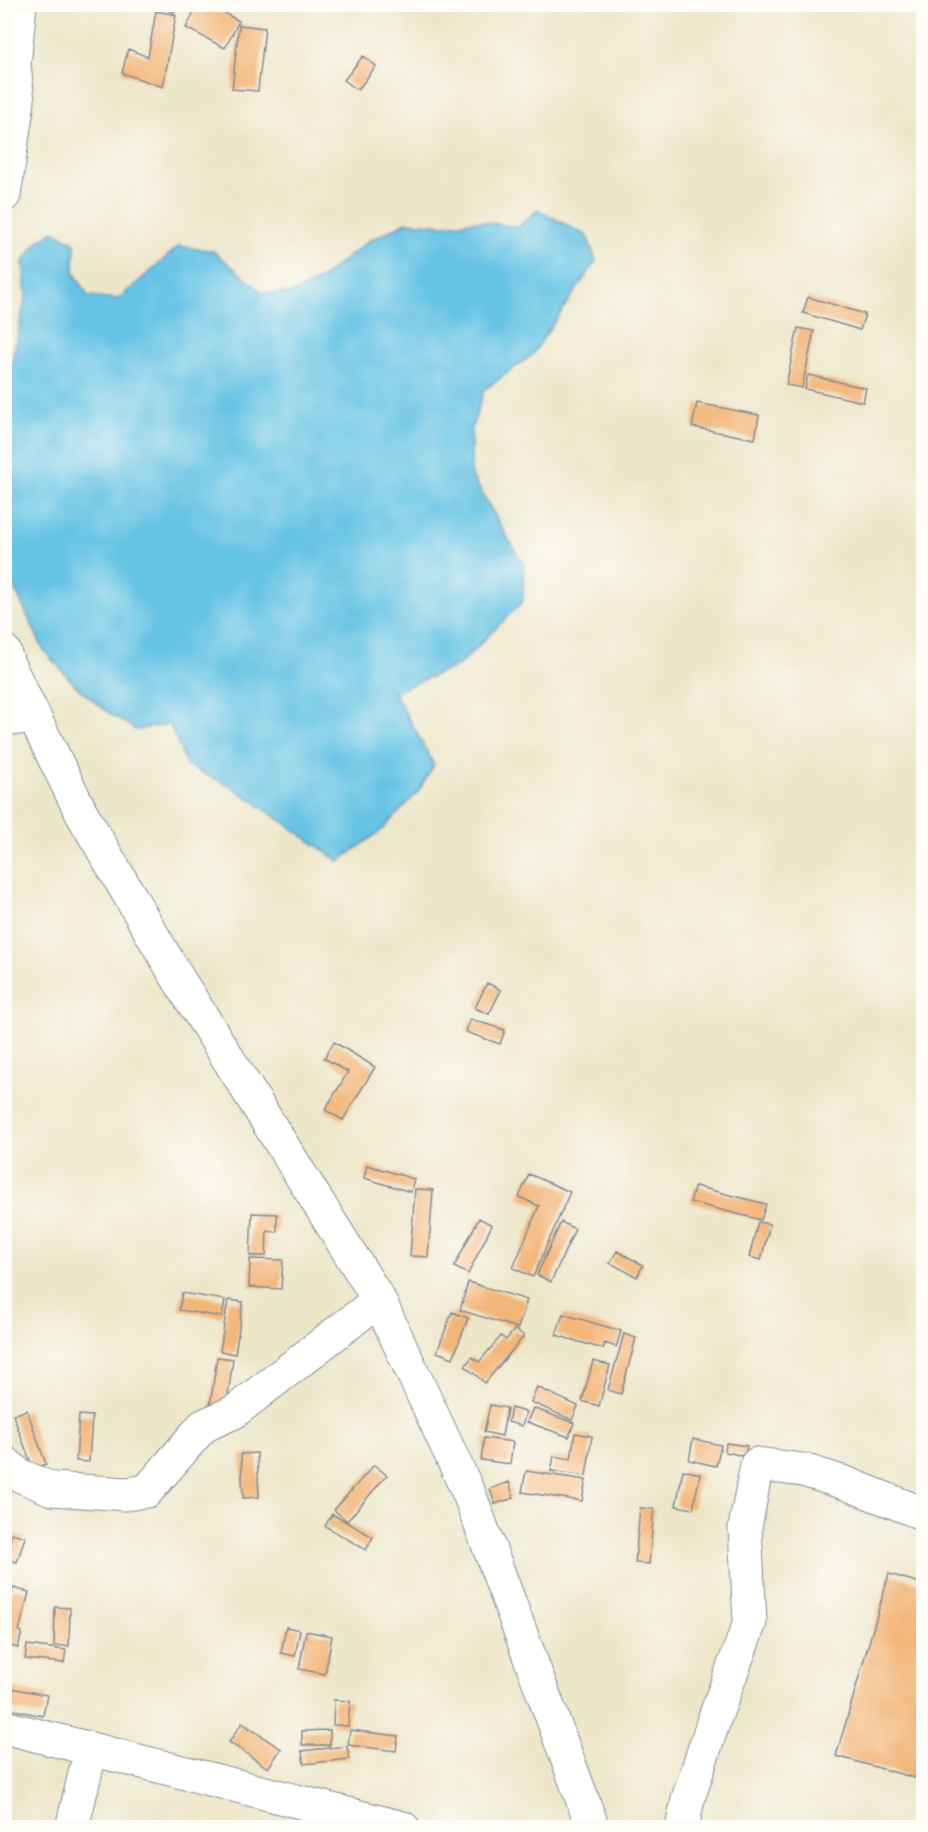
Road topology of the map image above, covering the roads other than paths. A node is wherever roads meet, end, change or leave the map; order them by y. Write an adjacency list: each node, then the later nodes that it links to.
1 (20, 4): 2 (street)
2 (9, 61): 3 (street)
3 (11, 102): 4 (street)
4 (4, 195)
5 (4, 651): 6 (street)
6 (20, 718): 7 (street)
7 (379, 1300): 8 (street); 14 (street)
8 (4, 1462)
9 (924, 1514): 15 (street)
10 (4, 1727): 11 (street)
11 (91, 1749): 12 (street); 13 (street)
12 (72, 1827)
13 (403, 1827)
14 (593, 1827)
15 (682, 1827)

